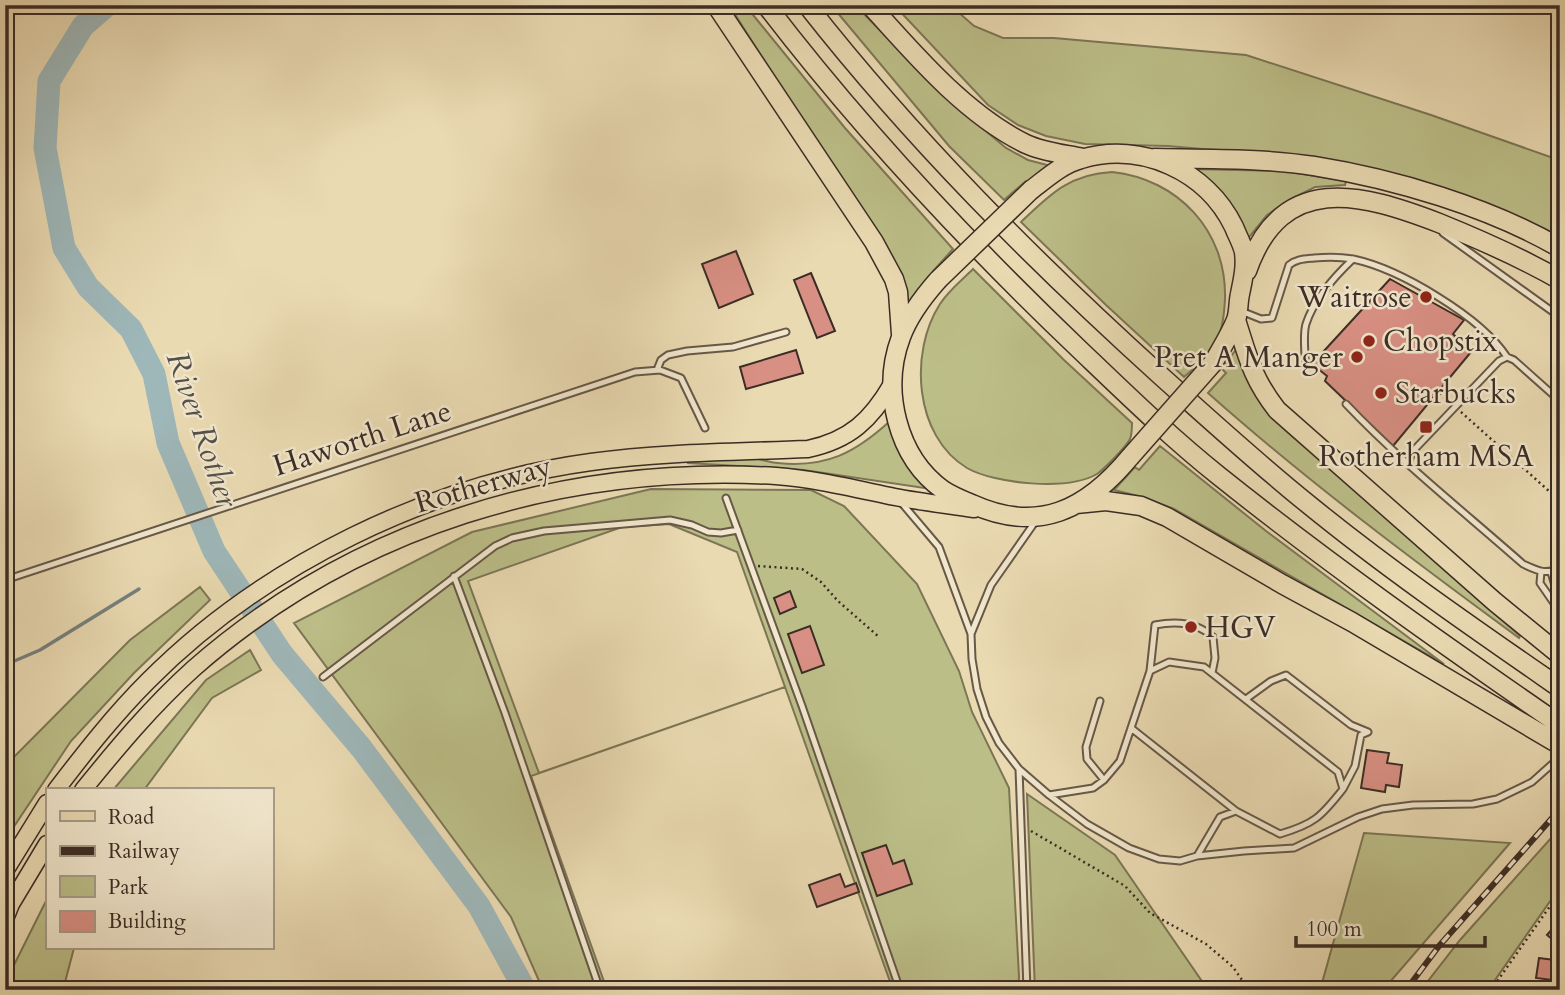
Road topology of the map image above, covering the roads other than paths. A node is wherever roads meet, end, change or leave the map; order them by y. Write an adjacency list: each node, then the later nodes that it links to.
1 (716, 5): 15 (highway)
2 (765, 5): 45 (highway)
3 (807, 5): 42 (highway)
4 (870, 5): 5 (highway)
5 (1083, 158): 6 (highway); 15 (highway, bridge)
6 (1154, 158): 8 (highway); 10 (highway)
7 (1424, 218): 10 (highway); 11 (highway); 13 (lane)
8 (1560, 248)
9 (1353, 259): 12 (lane); 16 (lane); 17 (lane)
10 (1245, 277): 12 (highway)
11 (1560, 280)
12 (1237, 315): 26 (highway, bridge); 38 (highway)
13 (1560, 317)
14 (786, 332): 18 (lane)
15 (901, 334): 19 (highway)
16 (1507, 356): 20 (lane); 23 (lane)
17 (1305, 359)
18 (657, 370): 22 (lane); 34 (lane, Haworth Lane)
19 (892, 384): 27 (highway); 51 (main road, Rotherway)
20 (1560, 401)
21 (1346, 404): 23 (lane)
22 (705, 428)
23 (1407, 464): 31 (lane)
24 (896, 497): 27 (main road, Rotherway); 37 (lane); 52 (main road, Rotherway)
25 (726, 498): 29 (lane)
26 (1076, 504): 28 (highway); 47 (highway)
27 (987, 511): 28 (highway)
28 (1039, 517): 37 (lane)
29 (738, 530): 33 (lane); 62 (lane)
30 (1560, 567): 32 (lane)
31 (1541, 572): 32 (lane); 36 (lane)
32 (1552, 572): 35 (lane)
33 (454, 576): 41 (lane); 61 (lane)
34 (5, 580)
35 (1560, 592)
36 (1560, 612)
37 (971, 634): 49 (lane)
38 (1560, 655)
39 (1150, 671): 40 (lane); 40 (lane); 46 (lane)
40 (1212, 673): 43 (lane)
41 (323, 677)
42 (1560, 688)
43 (1246, 699): 53 (lane); 53 (lane)
44 (1100, 701): 50 (lane)
45 (1560, 725)
46 (1131, 728): 50 (lane); 56 (lane)
47 (1560, 745)
48 (1560, 757): 58 (lane)
49 (1019, 769): 54 (lane); 63 (lane)
50 (1104, 780): 54 (lane)
51 (58, 788)
52 (85, 788)
53 (1343, 789): 56 (lane)
54 (1049, 795): 58 (lane)
55 (46, 805): 59 (main road)
56 (1236, 811): 58 (lane)
57 (46, 846): 60 (main road)
58 (1197, 856)
59 (5, 871)
60 (5, 919)
61 (600, 990)
62 (900, 990)
63 (1027, 990)

